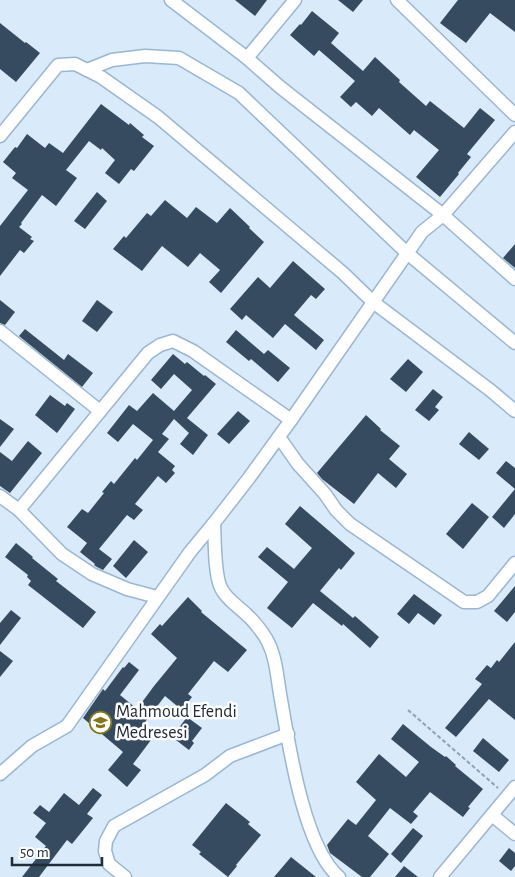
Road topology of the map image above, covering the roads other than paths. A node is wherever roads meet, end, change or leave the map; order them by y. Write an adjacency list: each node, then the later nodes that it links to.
1 (171, 0): 4 (street)
2 (295, 0): 4 (street)
3 (397, 0): 6 (street)
4 (247, 58): 9 (street)
5 (87, 70): 8 (street); 10 (street); 12 (street)
6 (515, 115)
7 (515, 132): 9 (street)
8 (0, 136)
9 (443, 215): 10 (street); 11 (street)
10 (407, 253): 12 (street); 14 (street)
11 (515, 278)
12 (373, 302): 15 (street); 17 (street)
13 (0, 330): 16 (street)
14 (515, 343)
15 (515, 410)
16 (100, 411): 17 (street); 20 (street)
17 (291, 420): 18 (street)
18 (279, 437): 21 (street); 22 (street)
19 (0, 496): 20 (street)
20 (19, 510): 23 (street)
21 (214, 523): 23 (street); 24 (street)
22 (515, 563)
23 (157, 597): 25 (street)
24 (288, 734): 29 (street); 30 (street)
25 (0, 774)
26 (511, 791): 27 (street)
27 (492, 815): 28 (street); 31 (street)
28 (515, 834)
29 (125, 877)
30 (338, 877)
31 (440, 877)

